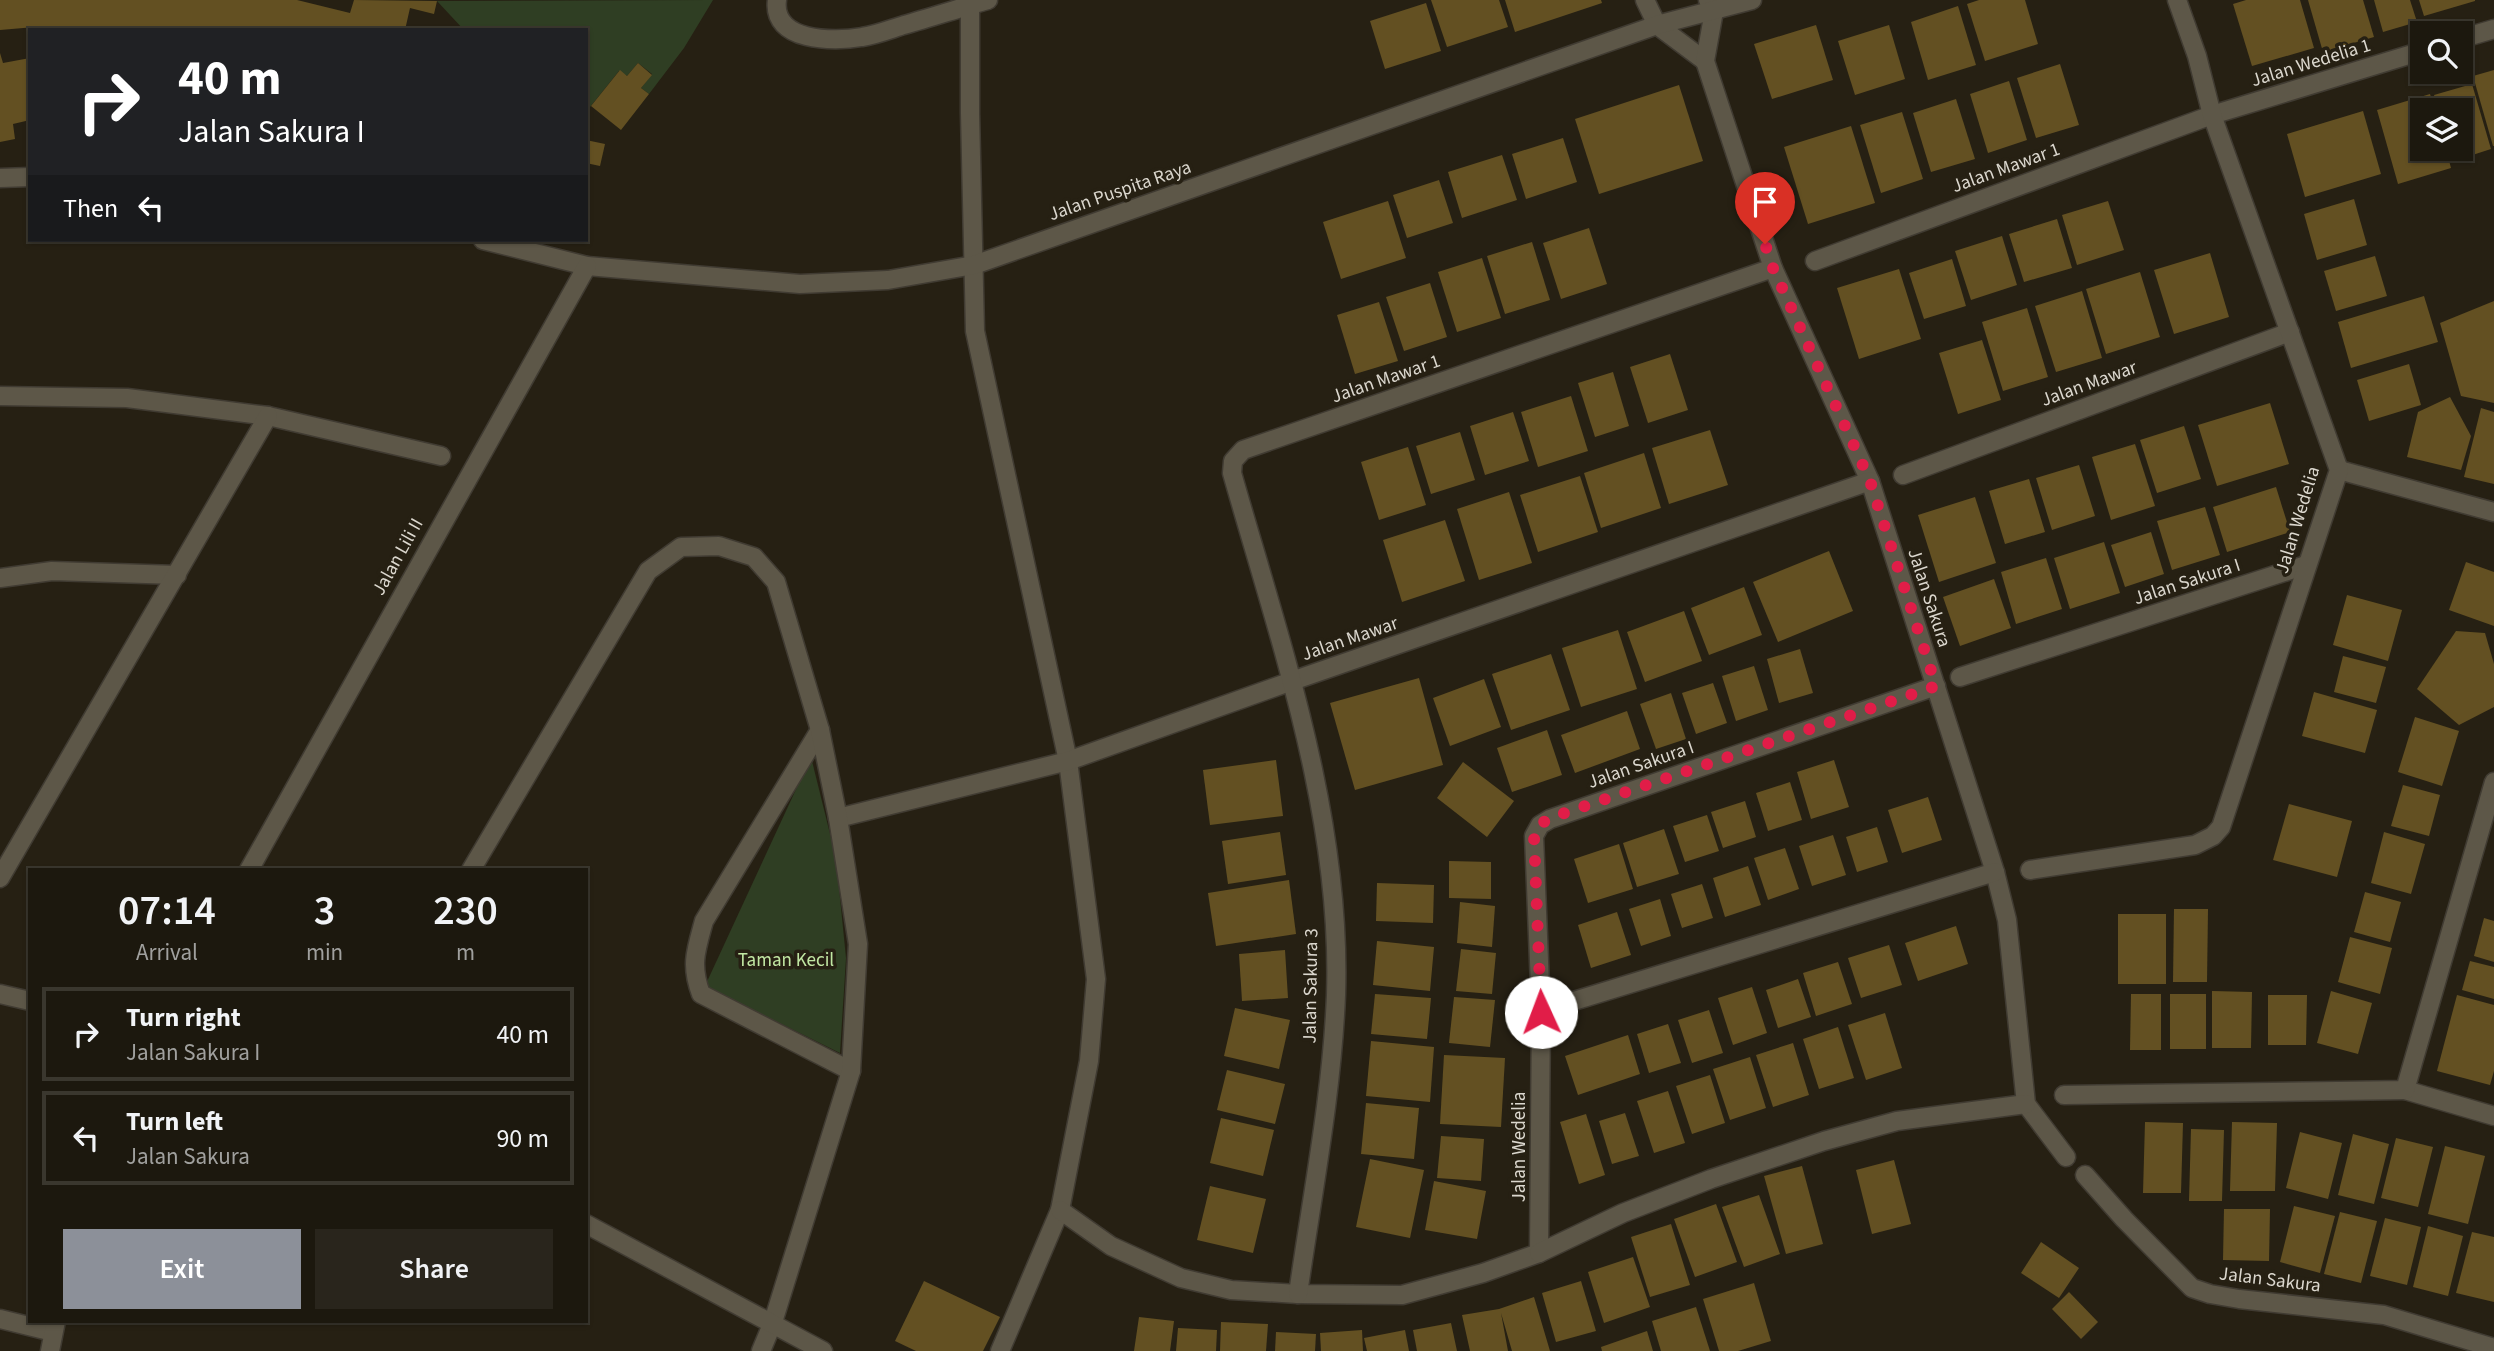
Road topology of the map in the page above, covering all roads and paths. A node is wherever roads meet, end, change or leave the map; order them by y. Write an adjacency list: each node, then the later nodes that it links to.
1 (777, 0): 6 (street)
2 (988, 0): 6 (street)
3 (1645, 0): 8 (street)
4 (1752, 0): 7 (street, Jalan Puspita Raya)
5 (2177, 0): 13 (street, Jalan Wedelia)
6 (970, 3): 18 (street)
7 (1711, 6): 8 (street, Jalan Puspita Raya); 12 (street, Jalan Sakura)
8 (1657, 25): 12 (street); 18 (street, Jalan Puspita Raya)
9 (2494, 29): 10 (street)
10 (2473, 35)
11 (2410, 55): 13 (street, Jalan Wedelia 1)
12 (1706, 61): 20 (street, Jalan Sakura)
13 (2212, 115): 17 (street, Jalan Mawar 1); 21 (street, Jalan Wedelia)
14 (28, 177): 15 (street)
15 (0, 178)
16 (491, 242): 19 (street, Jalan Puspita Raya)
17 (1815, 261)
18 (974, 265): 19 (street, Jalan Puspita Raya); 36 (street)
19 (587, 266): 39 (street, Jalan Lili II)
20 (1773, 268): 27 (street, Jalan Sakura); 33 (street, Jalan Mawar 1)
21 (2290, 332): 25 (street, Jalan Wedelia); 26 (street, Jalan Mawar)
22 (0, 396): 23 (street)
23 (268, 416): 24 (street); 30 (street)
24 (441, 456)
25 (2339, 470): 28 (street); 29 (street, Jalan Wedelia)
26 (1903, 475)
27 (1870, 481): 33 (street, Jalan Mawar); 34 (street, Jalan Sakura)
28 (2494, 512)
29 (2306, 565): 32 (street, Jalan Sakura I); 41 (street, Jalan Wedelia)
30 (177, 575): 31 (street); 43 (street)
31 (0, 578)
32 (1960, 677)
33 (1292, 681): 36 (street, Jalan Mawar); 57 (street, Jalan Sakura 3)
34 (1936, 686): 42 (street, Jalan Sakura); 46 (street, Jalan Sakura I)
35 (820, 730): 38 (street); 40 (street); 47 (street)
36 (1068, 761): 38 (street, Jalan Mawar); 54 (street)
37 (2494, 782): 48 (street)
38 (838, 818): 47 (street)
39 (250, 868)
40 (472, 868)
41 (2030, 870)
42 (1995, 872): 46 (street); 50 (street, Jalan Sakura)
43 (0, 878)
44 (0, 994): 45 (street)
45 (28, 1001)
46 (1541, 1012): 56 (street, Jalan Wedelia)
47 (851, 1072): 59 (street)
48 (2405, 1090): 49 (street); 51 (street)
49 (2064, 1095)
50 (2026, 1104): 52 (street); 56 (street)
51 (2494, 1116)
52 (2066, 1157)
53 (2085, 1175): 63 (street, Jalan Sakura)
54 (1060, 1210): 57 (street); 67 (street)
55 (588, 1225): 59 (street)
56 (1539, 1253): 57 (street)
57 (1298, 1294)
58 (0, 1319): 60 (street)
59 (773, 1322): 65 (street); 66 (street)
60 (28, 1323)
61 (31, 1323): 62 (street)
62 (55, 1326): 64 (street)
63 (2494, 1348)
64 (50, 1351)
65 (761, 1351)
66 (823, 1351)
67 (1000, 1351)

